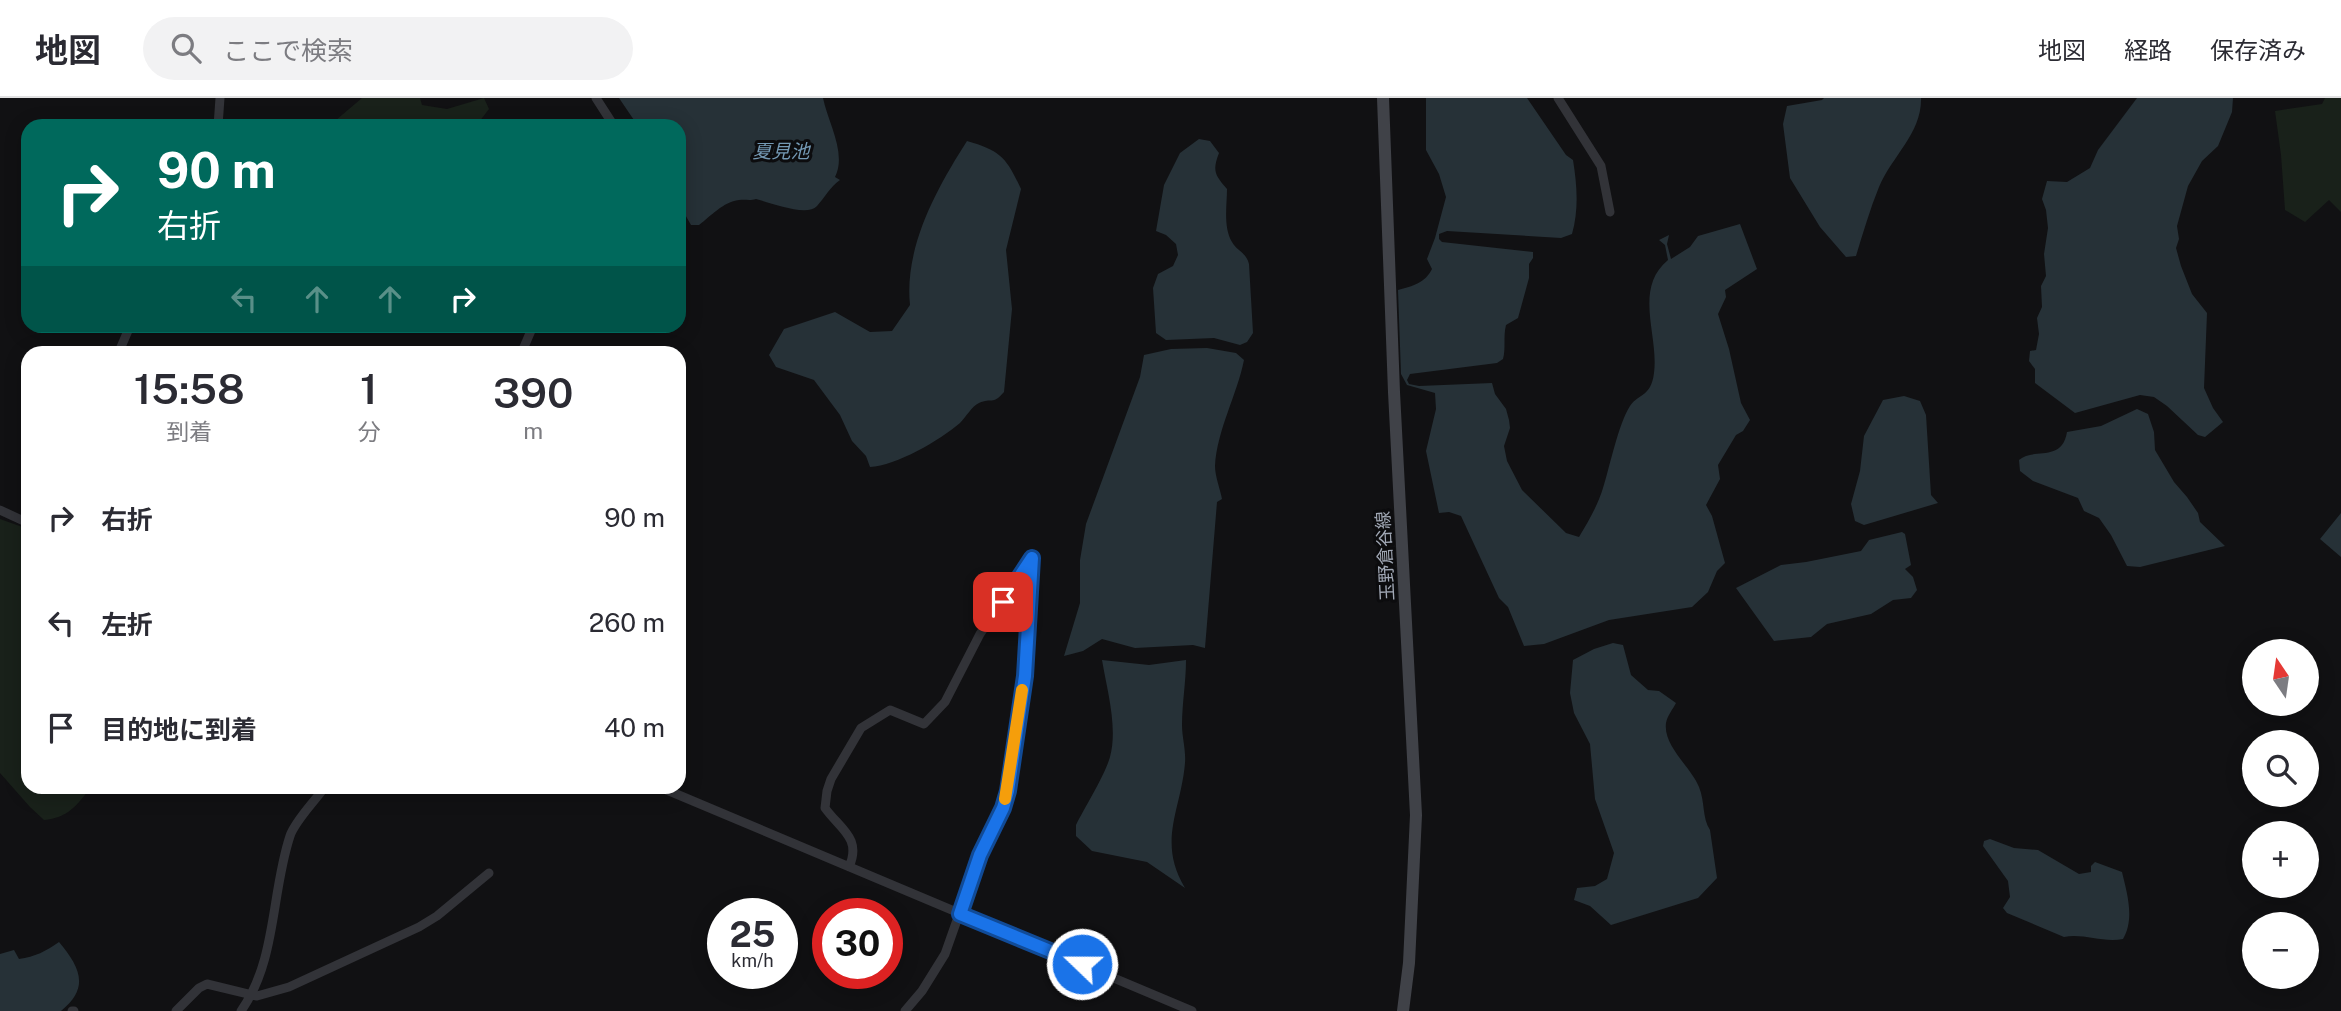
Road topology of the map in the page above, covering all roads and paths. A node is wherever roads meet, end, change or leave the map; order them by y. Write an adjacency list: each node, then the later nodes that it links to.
1 (220, 98): 5 (street)
2 (596, 98): 6 (street)
3 (1383, 98): 20 (main road, 玉野倉谷線)
4 (1558, 98): 7 (street)
5 (218, 119)
6 (610, 119)
7 (1610, 212)
8 (0, 510): 9 (street)
9 (21, 520)
10 (320, 794): 15 (street)
11 (676, 794): 12 (street)
12 (849, 867): 14 (street); 14 (street)
13 (489, 873): 15 (street)
14 (960, 914): 18 (street); 19 (street)
15 (251, 995): 16 (street); 17 (street)
16 (176, 1011)
17 (241, 1011)
18 (905, 1011)
19 (1192, 1011)
20 (1403, 1011)

